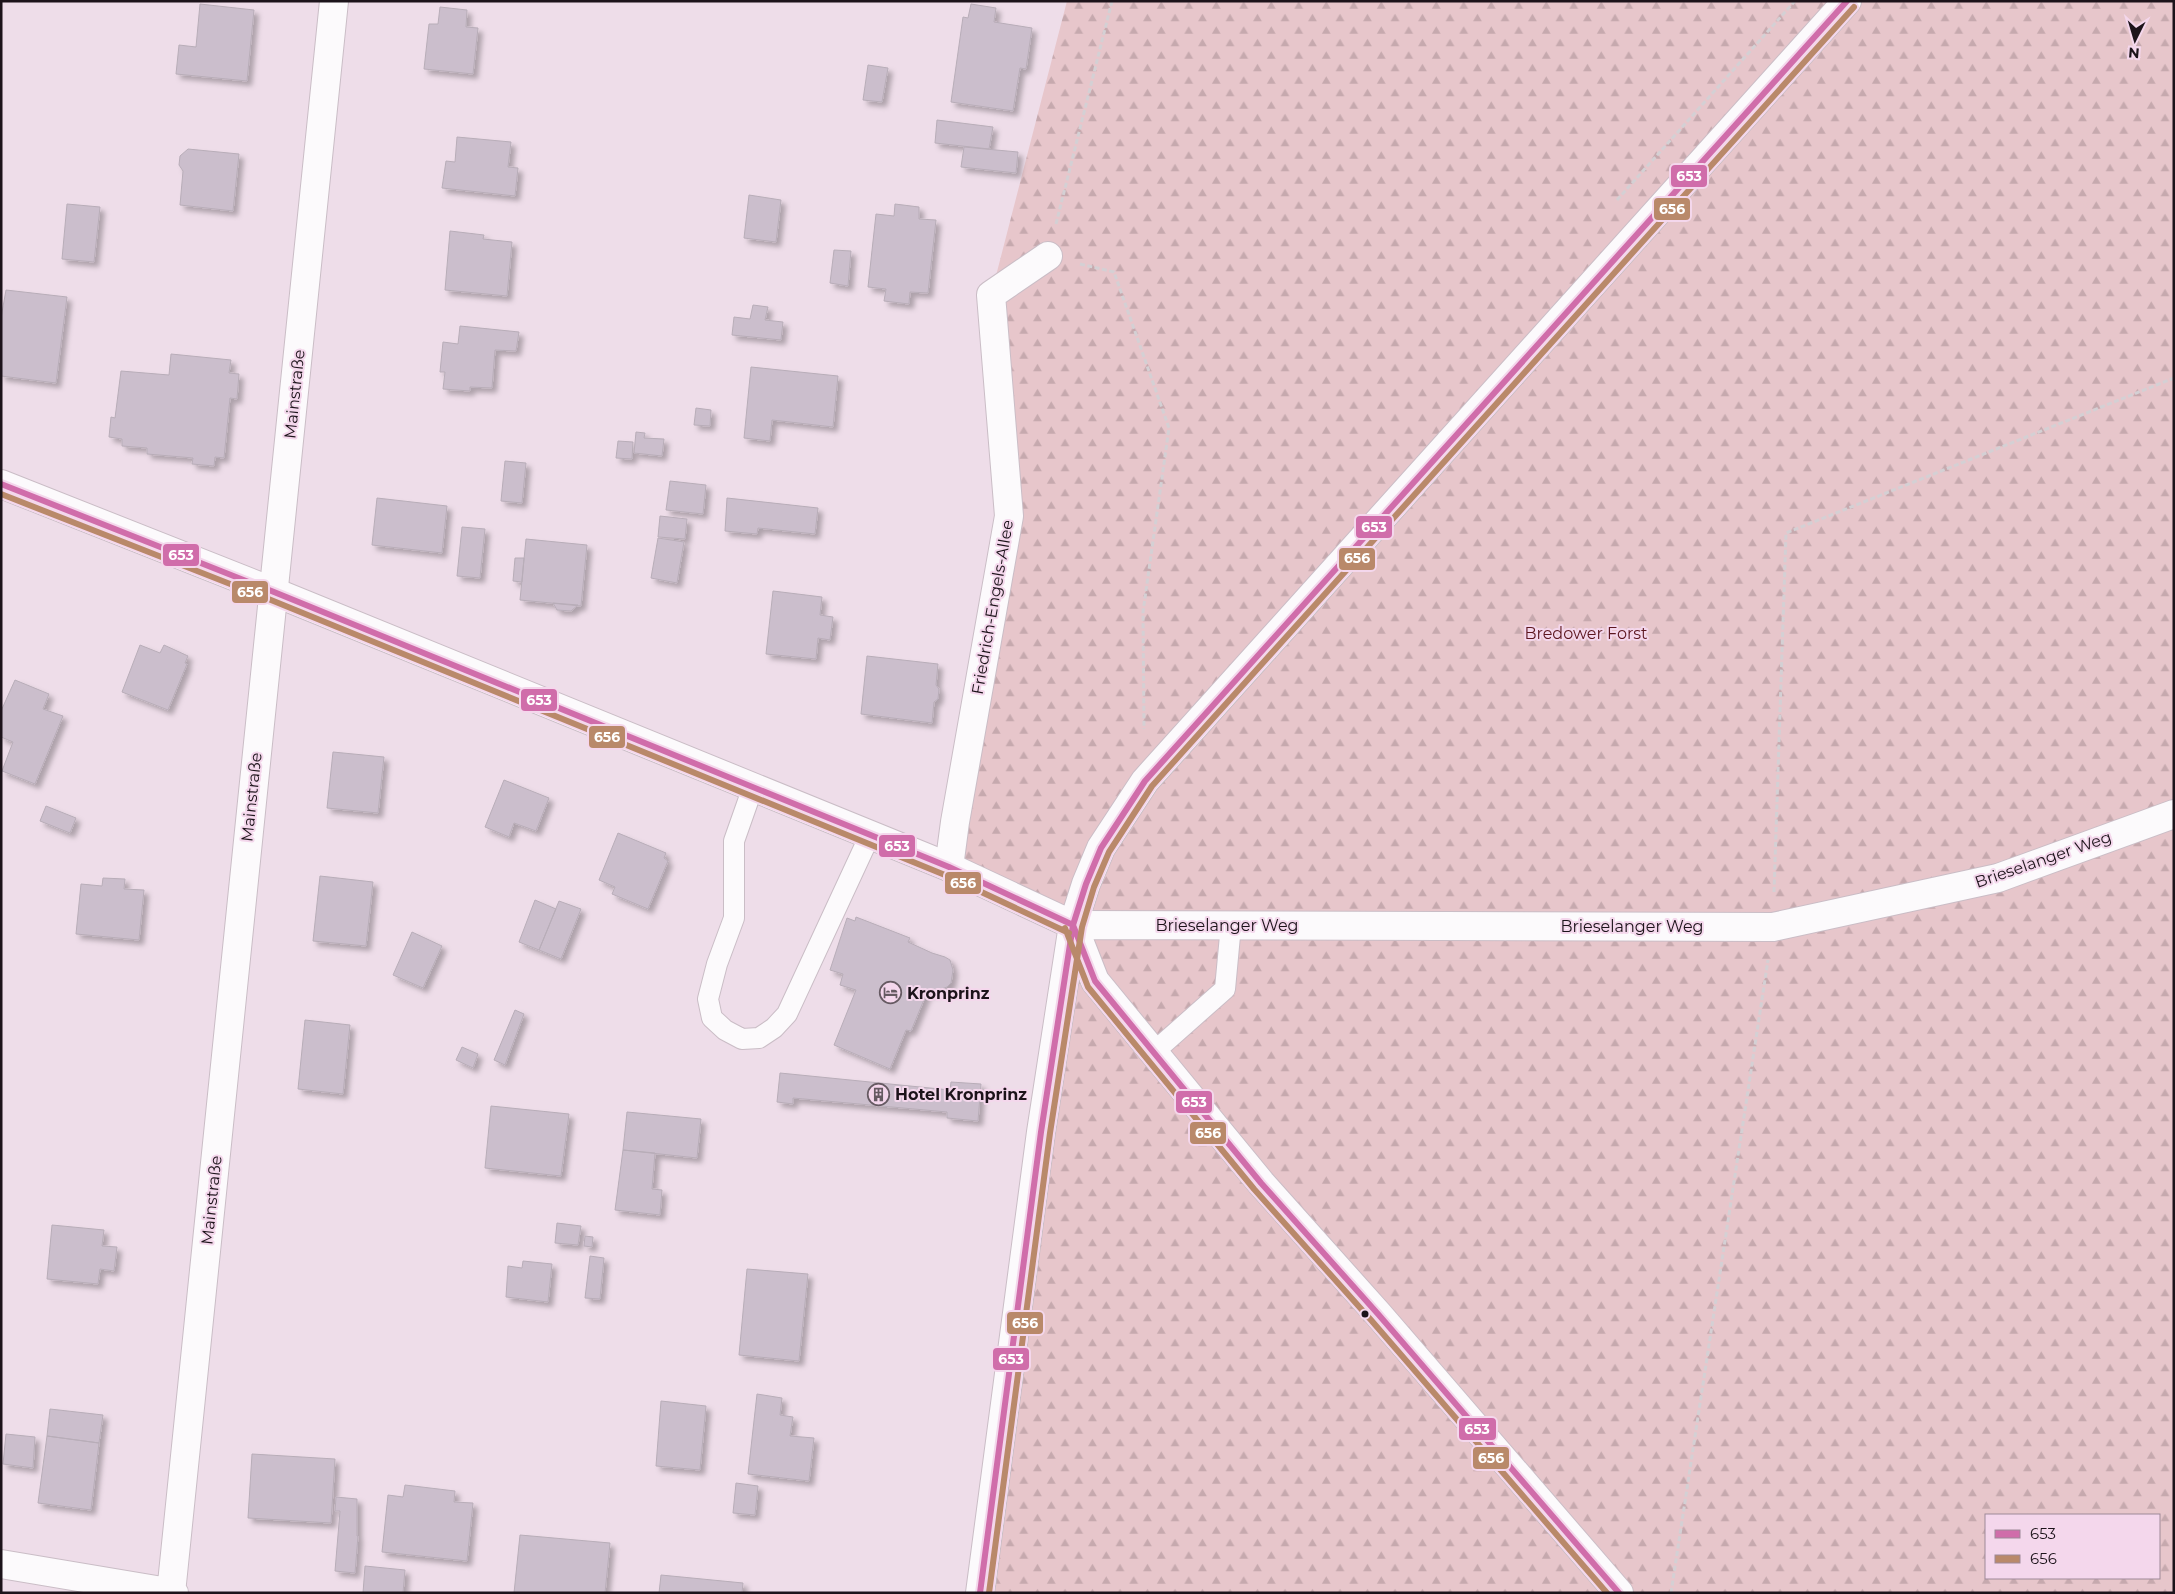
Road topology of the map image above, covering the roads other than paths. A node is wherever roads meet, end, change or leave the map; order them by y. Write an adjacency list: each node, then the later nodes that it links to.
1 (334, 1): 5 (street, Mainstraße)
2 (1848, 1): 11 (street)
3 (1048, 256): 9 (street, Friedrich-Engels-Allee)
4 (1, 484): 5 (street)
5 (274, 592): 6 (street); 14 (street, Mainstraße)
6 (754, 787): 8 (street); 8 (lane)
7 (2174, 814): 10 (street, Brieselanger Weg)
8 (870, 835): 9 (street)
9 (949, 867): 11 (street)
10 (1231, 924): 11 (street, Brieselanger Weg); 12 (lane)
11 (1074, 925): 12 (street); 15 (street)
12 (1154, 1051): 16 (street)
13 (1, 1564): 14 (street)
14 (172, 1592)
15 (980, 1593)
16 (1619, 1593)

